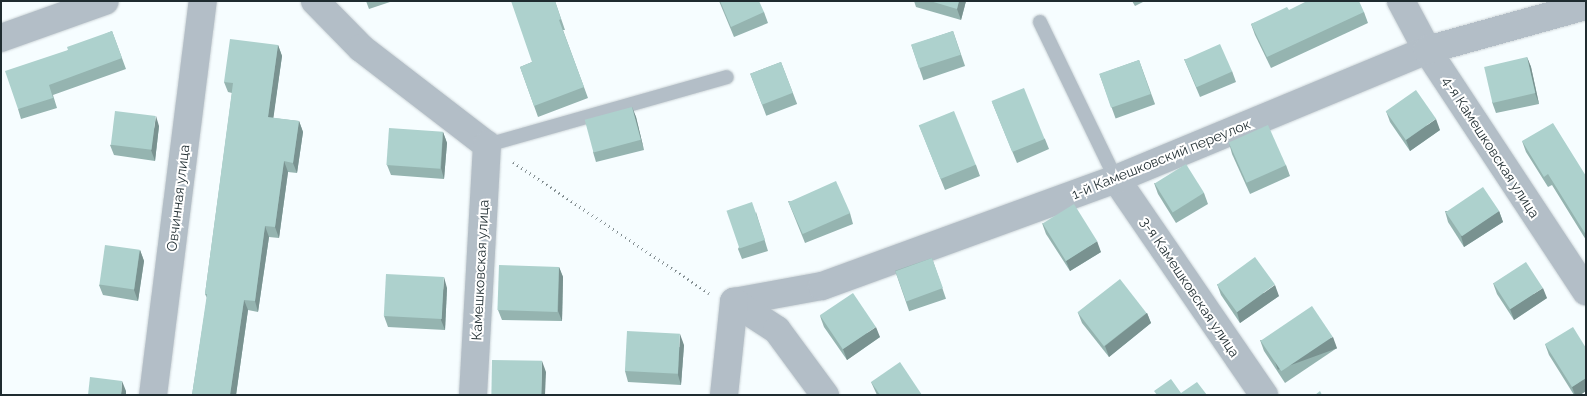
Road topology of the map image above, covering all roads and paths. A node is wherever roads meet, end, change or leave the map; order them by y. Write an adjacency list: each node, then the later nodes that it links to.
1 (105, 1): 7 (street)
2 (203, 1): 14 (street, Овчинная улица)
3 (315, 1): 10 (street)
4 (1401, 1): 8 (street, 4-я Камешковская улица)
5 (1586, 6): 8 (street, 1-й Камешковский переулок)
6 (1040, 22): 11 (lane)
7 (1, 38)
8 (1427, 50): 11 (street, 1-й Камешковский переулок); 12 (street, 4-я Камешковская улица)
9 (728, 77): 10 (lane)
10 (487, 145): 13 (path); 15 (street, Камешковская улица)
11 (1116, 179): 13 (street, 1-й Камешковский переулок); 18 (street, 3-я Камешковская улица)
12 (1586, 291)
13 (734, 302): 16 (street); 17 (street)
14 (153, 395)
15 (474, 395)
16 (724, 395)
17 (825, 395)
18 (1264, 395)

